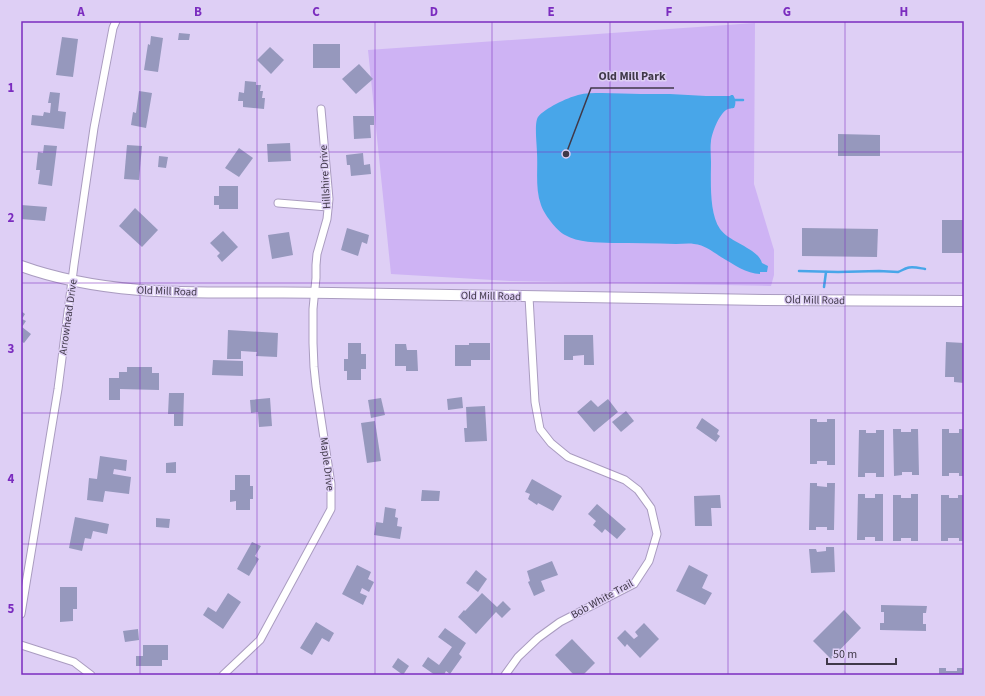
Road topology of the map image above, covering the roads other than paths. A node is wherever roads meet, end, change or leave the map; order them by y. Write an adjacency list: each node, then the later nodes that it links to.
1 (116, 21): 6 (street, Arrowhead Drive)
2 (320, 109): 4 (street, Hillshire Drive)
3 (278, 203): 4 (street)
4 (328, 207): 7 (street, Hillshire Drive)
5 (21, 266): 6 (street, Old Mill Road)
6 (72, 281): 7 (street, Old Mill Road); 10 (street, Arrowhead Drive)
7 (314, 292): 8 (street, Old Mill Road); 13 (street, Maple Drive)
8 (529, 297): 9 (street, Old Mill Road); 14 (street, Bob White Trail)
9 (964, 301)
10 (21, 614)
11 (21, 645): 12 (street)
12 (90, 675)
13 (223, 675)
14 (505, 675)

